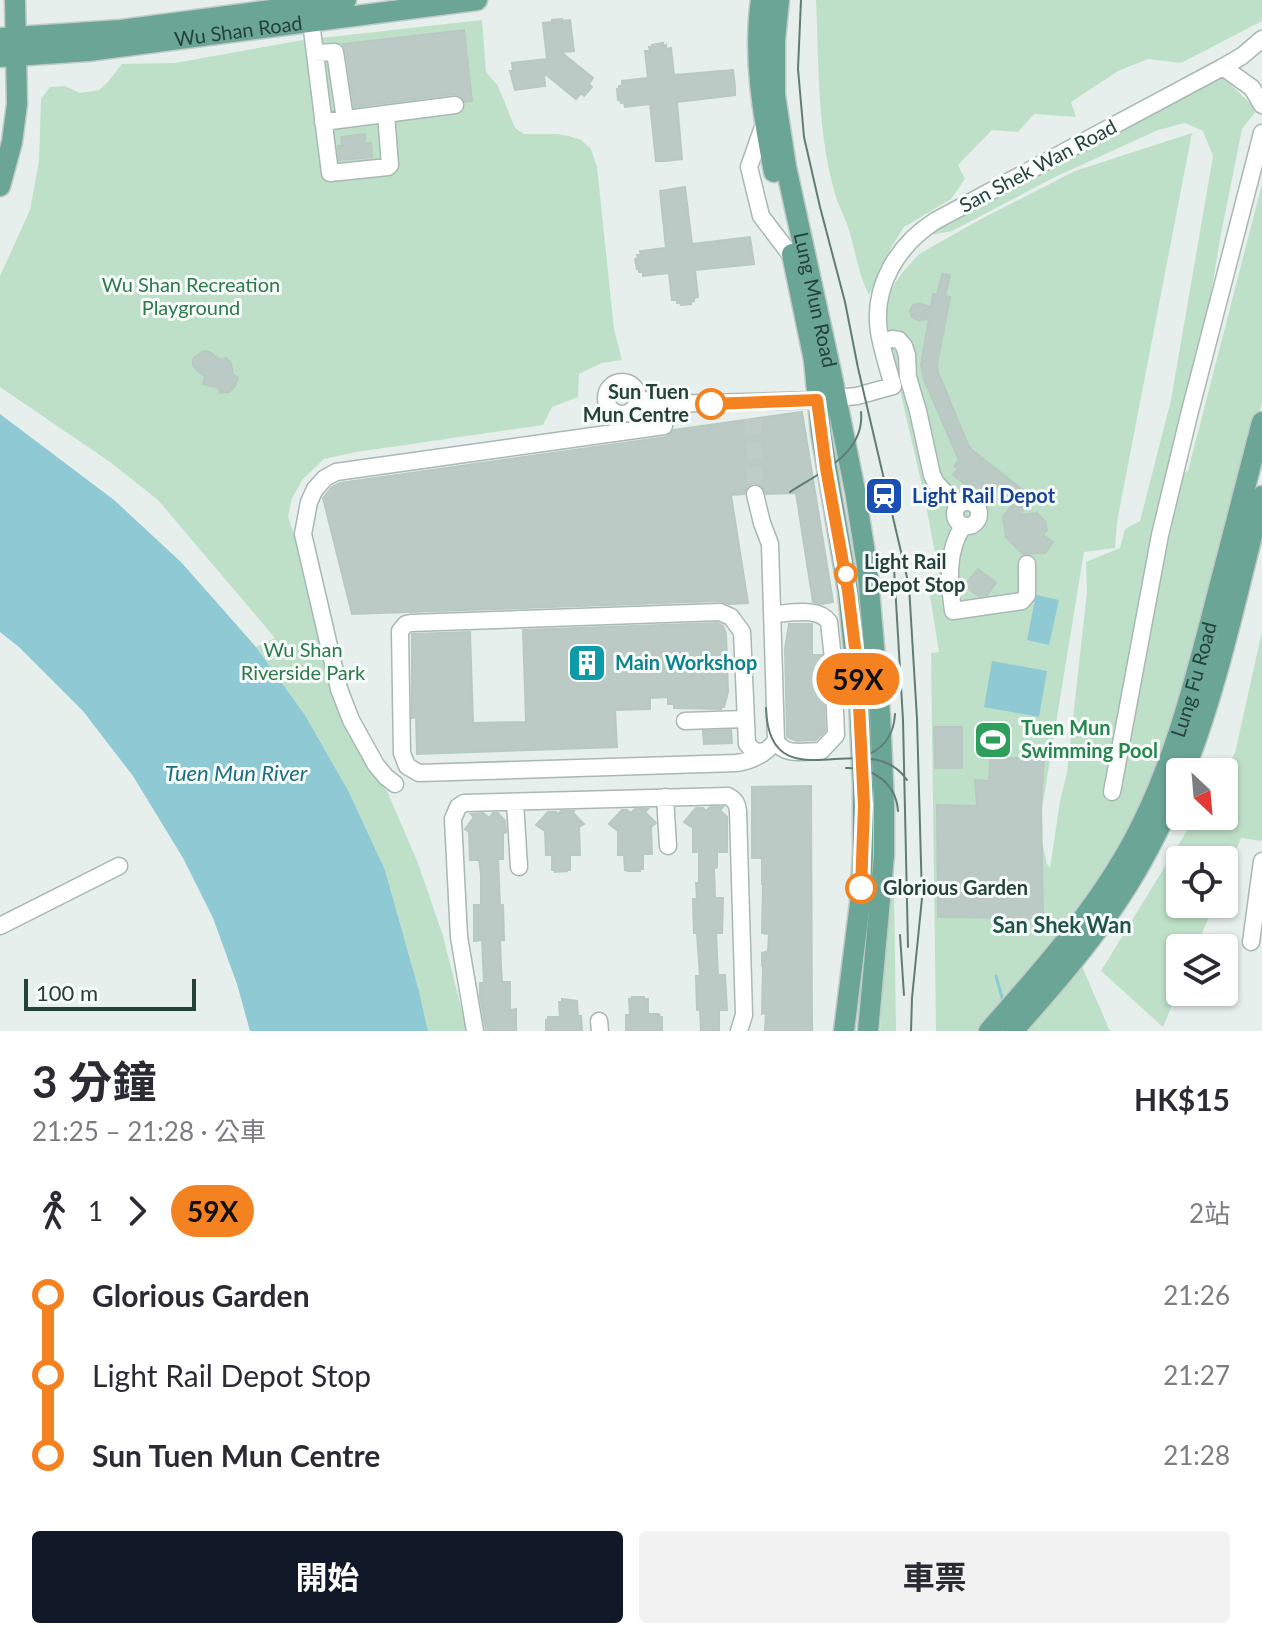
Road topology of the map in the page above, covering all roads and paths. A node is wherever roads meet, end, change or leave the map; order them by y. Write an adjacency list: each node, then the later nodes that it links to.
1 (15, 0): 8 (main road)
2 (346, 0): 8 (main road, Wu Shan Road)
3 (477, 0): 6 (main road, Wu Shan Road)
4 (779, 0): 20 (main road, Lung Mun Road)
5 (758, 4): 20 (main road, Lung Mun Road)
6 (311, 22): 8 (main road, Wu Shan Road); 9 (street)
7 (1262, 39): 10 (street, San Shek Wan Road)
8 (9, 47): 17 (main road)
9 (315, 53): 14 (street); 15 (street)
10 (1223, 67): 12 (street); 18 (street, San Shek Wan Road)
11 (455, 105): 13 (street)
12 (1262, 105)
13 (386, 114): 14 (street); 15 (street)
14 (345, 119): 15 (street)
15 (323, 122)
16 (1262, 133): 34 (street)
17 (0, 186)
18 (881, 341): 20 (street, San Shek Wan Road); 25 (street)
19 (638, 399): 20 (street)
20 (827, 399): 47 (main road, Lung Mun Road); 48 (main road, Lung Mun Road)
21 (1262, 422): 39 (main road, Lung Fu Road)
22 (664, 426): 33 (street)
23 (755, 494): 26 (street)
24 (1262, 496): 32 (main road, Lung Fu Road)
25 (1027, 564)
26 (772, 614): 27 (street); 31 (street)
27 (774, 688): 28 (street); 31 (street)
28 (743, 689): 29 (street); 31 (street)
29 (744, 719): 30 (street); 31 (street)
30 (685, 721)
31 (771, 746)
32 (1189, 758)
33 (395, 784)
34 (1112, 792)
35 (665, 797): 36 (street); 38 (street); 46 (street)
36 (515, 802): 42 (street); 45 (street)
37 (1166, 805): 39 (main road, Lung Fu Road)
38 (668, 846)
39 (1136, 853): 49 (main road, Lung Fu Road); 50 (main road, Lung Fu Road)
40 (1262, 861): 44 (street)
41 (119, 866): 43 (street)
42 (519, 867)
43 (0, 926)
44 (1251, 942)
45 (475, 1031)
46 (739, 1031)
47 (844, 1031)
48 (868, 1031)
49 (989, 1031)
50 (1013, 1031)

